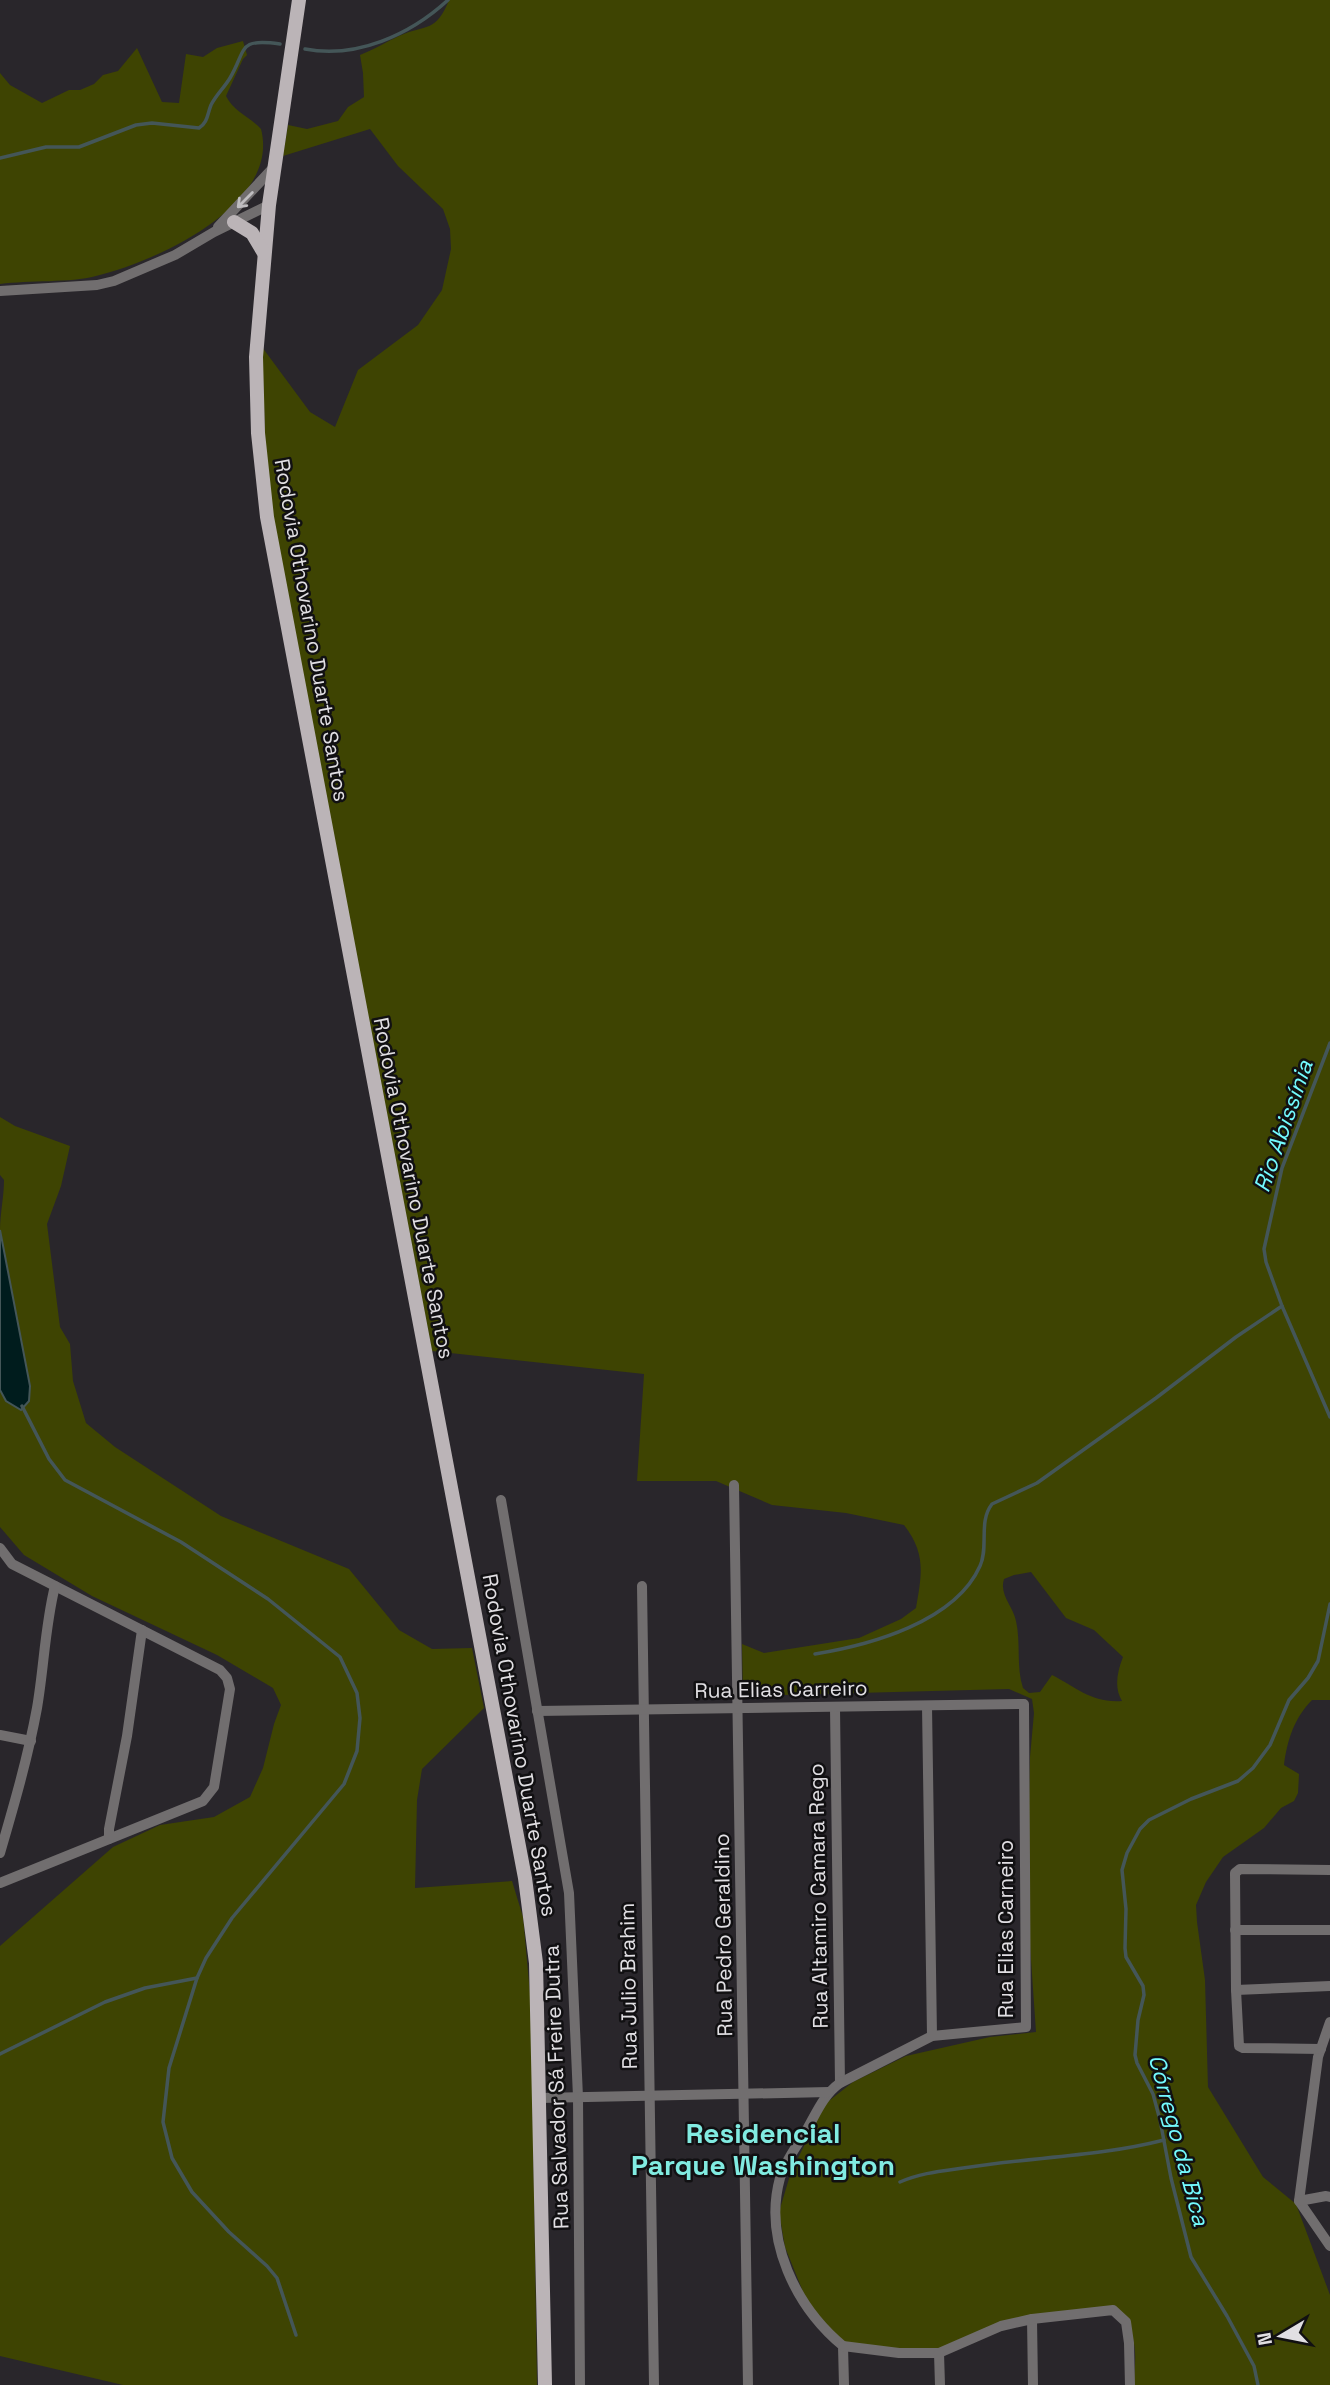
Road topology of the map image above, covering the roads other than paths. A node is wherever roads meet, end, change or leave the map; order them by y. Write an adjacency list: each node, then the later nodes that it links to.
1 (299, 0): 2 (main road, Rodovia Othovarino Duarte Santos)
2 (275, 167): 3 (main road, Rodovia Othovarino Duarte Santos); 5 (street, one-way to 5)
3 (269, 205): 4 (street); 6 (main road, Rodovia Othovarino Duarte Santos)
4 (234, 222): 5 (street); 6 (main road)
5 (214, 232): 7 (street)
6 (264, 253): 38 (main road, Rodovia Othovarino Duarte Santos)
7 (0, 291)
8 (734, 1485): 17 (street, Rua Pedro Geraldino)
9 (501, 1500): 19 (street, Rua Salvador Sá Freire Dutra)
10 (0, 1548): 11 (street)
11 (55, 1586): 13 (street); 21 (street)
12 (642, 1586): 18 (street, Rua Julio Brahim)
13 (142, 1630): 22 (street); 22 (street)
14 (1024, 1704): 15 (street, Rua Elias Carreiro); 31 (street, Rua Elias Carneiro)
15 (927, 1706): 16 (street, Rua Elias Carreiro); 31 (street)
16 (835, 1708): 17 (street, Rua Elias Carreiro); 33 (street, Rua Altamiro Camara Rego)
17 (739, 1709): 18 (street, Rua Elias Carreiro); 35 (street, Rua Pedro Geraldino)
18 (643, 1710): 19 (street, Rua Elias Carreiro); 36 (street, Rua Julio Brahim)
19 (537, 1711): 37 (street, Rua Salvador Sá Freire Dutra)
20 (0, 1735): 21 (street)
21 (31, 1741): 23 (street)
22 (109, 1839): 25 (street)
23 (0, 1853)
24 (1330, 1870): 26 (street)
25 (0, 1883)
26 (1235, 1930): 27 (street); 29 (street)
27 (1330, 1930)
28 (1330, 1986): 29 (street)
29 (1236, 1990): 32 (street)
30 (1330, 2022): 32 (street)
31 (932, 2036): 33 (street, Rua Elias Carneiro)
32 (1321, 2049): 40 (street)
33 (840, 2083): 34 (street, Rua Elias Carneiro)
34 (829, 2092): 35 (street); 43 (street)
35 (745, 2094): 36 (street); 48 (street, Rua Pedro Geraldino)
36 (649, 2095): 37 (street); 47 (street, Rua Julio Brahim)
37 (578, 2097): 38 (street); 46 (street, Rua Salvador Sá Freire Dutra)
38 (540, 2098): 45 (main road, Rodovia Othovarino Duarte Santos)
39 (1330, 2197): 40 (street)
40 (1299, 2201): 41 (street)
41 (1330, 2246)
42 (1032, 2319): 44 (street); 51 (street); 52 (street)
43 (843, 2346): 44 (street); 49 (street)
44 (939, 2353): 50 (street)
45 (545, 2385)
46 (580, 2385)
47 (654, 2385)
48 (748, 2385)
49 (844, 2385)
50 (940, 2385)
51 (1033, 2385)
52 (1130, 2385)

